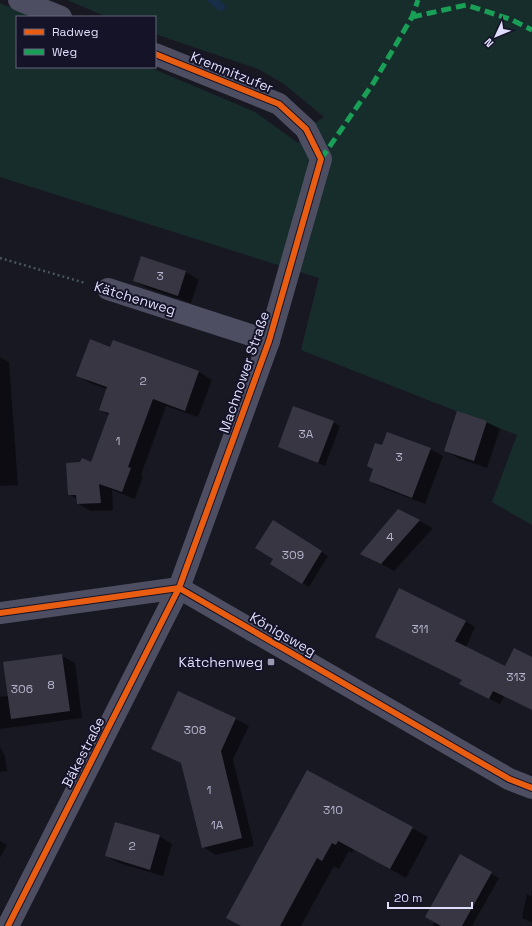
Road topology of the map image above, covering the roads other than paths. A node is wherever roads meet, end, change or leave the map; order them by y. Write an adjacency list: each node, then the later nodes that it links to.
1 (19, 0): 2 (street)
2 (59, 16)
3 (156, 54): 4 (street, Kremnitzufer)
4 (321, 159): 6 (street, Machnower Straße)
5 (108, 290): 6 (street, Kätchenweg)
6 (270, 341): 7 (street, Machnower Straße)
7 (179, 588): 8 (street); 9 (street, Königsweg); 10 (street, Bäkestraße)
8 (0, 613)
9 (532, 788)
10 (8, 926)

